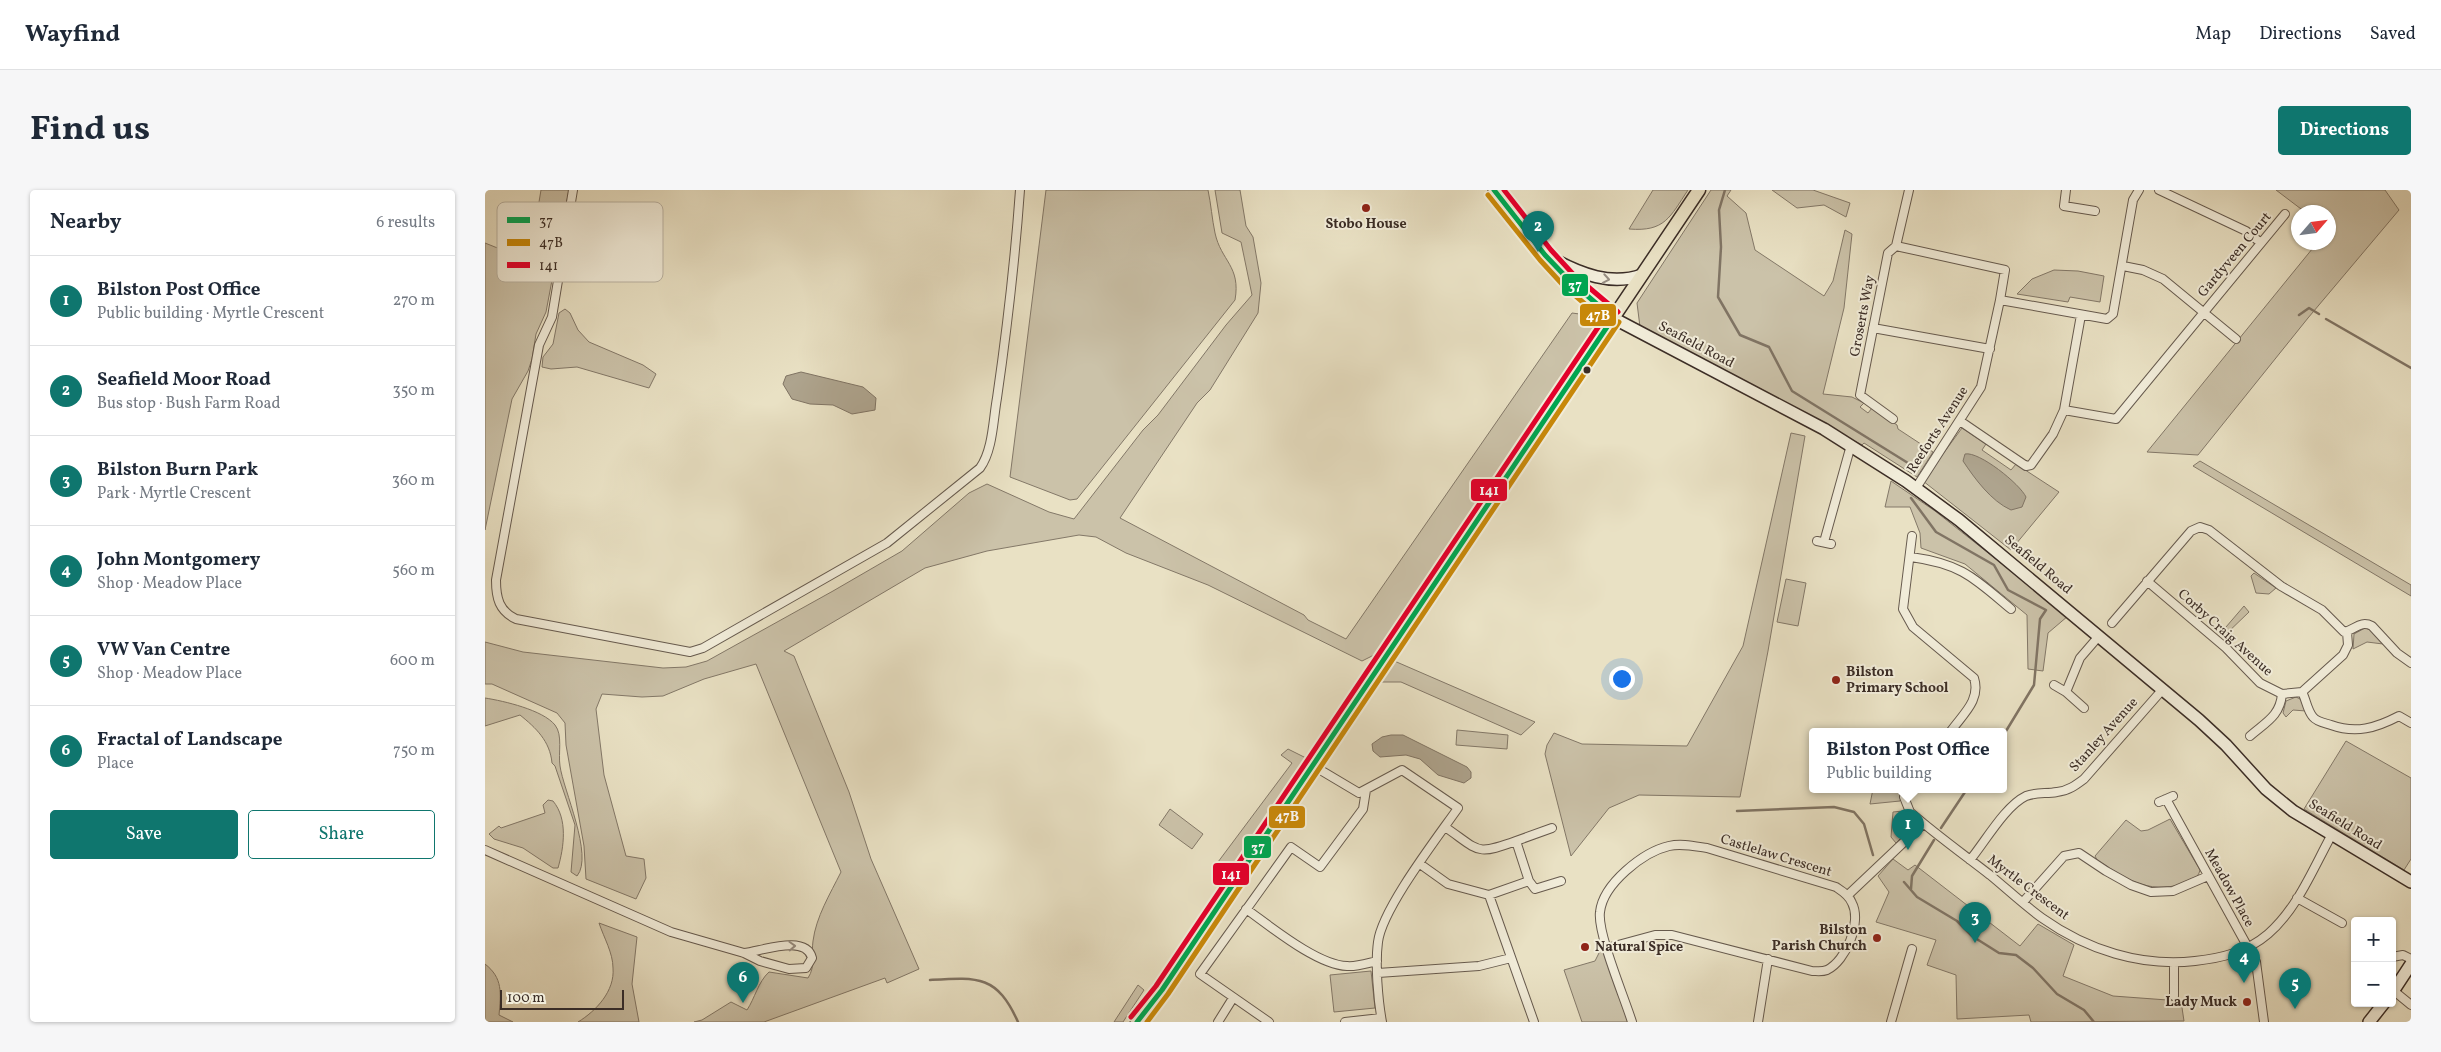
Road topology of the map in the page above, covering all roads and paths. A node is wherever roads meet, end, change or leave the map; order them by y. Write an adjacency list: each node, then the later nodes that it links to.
1 (1020, 190): 15 (street)
2 (1494, 190): 12 (street, Seafield Road)
3 (1699, 190): 14 (main road)
4 (1909, 190): 11 (street, Groserts Way)
5 (2066, 190): 8 (street)
6 (2139, 190): 13 (street)
7 (2159, 190): 10 (street)
8 (2095, 211)
9 (2285, 214): 10 (street, Gardyveen Court)
10 (2261, 243): 17 (street, Gardyveen Court)
11 (1897, 246): 16 (street, Reeforts Avenue); 20 (street, Groserts Way)
12 (1545, 255): 14 (street, one-way to 14); 19 (street, Seafield Road)
13 (2123, 266): 17 (street); 18 (street)
14 (1642, 275): 19 (main road)
15 (558, 282)
16 (2000, 300): 18 (street); 22 (street, Reeforts Avenue)
17 (2203, 312): 21 (street); 23 (street, Gardyveen Court)
18 (2081, 315): 23 (street)
19 (1613, 318): 26 (street, Seafield Road); 46 (main road)
20 (1873, 328): 22 (street); 24 (street, Groserts Way)
21 (2236, 339)
22 (1990, 349): 25 (street, Reeforts Avenue)
23 (2064, 410): 25 (street)
24 (1893, 419)
25 (1960, 421): 27 (street, Reeforts Avenue)
26 (1851, 445): 27 (street, Seafield Road); 29 (street)
27 (1916, 488): 35 (street, Seafield Road)
28 (1912, 536): 30 (street)
29 (1824, 542)
30 (1911, 557): 32 (street); 44 (street)
31 (2147, 581): 33 (street); 34 (street); 41 (street, Corby Craig Avenue)
32 (2011, 610)
33 (2113, 623)
34 (2347, 632): 36 (street); 40 (street)
35 (2099, 636): 38 (street, Seafield Road); 39 (street)
36 (2411, 663)
37 (2054, 685): 39 (street)
38 (2163, 689): 53 (street, Seafield Road); 56 (street, Stanley Avenue)
39 (2066, 692): 42 (street)
40 (2302, 692): 41 (street); 43 (street)
41 (2282, 694): 45 (street)
42 (2084, 708)
43 (2411, 723)
44 (1953, 728)
45 (2250, 736)
46 (1313, 765): 47 (street); 87 (main road)
47 (1366, 790): 51 (street); 66 (street)
48 (1906, 793): 50 (street, Myrtle Crescent)
49 (2166, 799): 58 (street, Meadow Place)
50 (1923, 824): 56 (street, Myrtle Crescent); 63 (street)
51 (1445, 827): 54 (street); 57 (street)
52 (1552, 828): 54 (street)
53 (2331, 836): 61 (street, Seafield Road); 64 (street, Myrtle Crescent)
54 (1517, 841): 59 (street)
55 (485, 850): 71 (street)
56 (1970, 860): 65 (street, Myrtle Crescent)
57 (1420, 864): 62 (street); 76 (street)
58 (2208, 876): 65 (street); 68 (street, Meadow Place)
59 (1529, 881): 60 (street); 62 (street)
60 (1561, 881)
61 (2411, 882)
62 (1489, 895): 73 (street)
63 (1848, 895): 69 (street, Castlelaw Crescent); 74 (street)
64 (2297, 898): 67 (street); 68 (street, Myrtle Crescent)
65 (2023, 902): 77 (street, Myrtle Crescent)
66 (1246, 908): 76 (street); 83 (street)
67 (2342, 922)
68 (2248, 947): 77 (street, Myrtle Crescent); 95 (street, Meadow Place)
69 (1607, 948): 74 (street); 92 (street, Castlelaw Crescent)
70 (1913, 950): 94 (street)
71 (743, 953): 71 (street, one-way to 71)
72 (2396, 956): 75 (street)
73 (1511, 958): 79 (street); 91 (street)
74 (1768, 959): 93 (street)
75 (2411, 959)
76 (1377, 961): 79 (street)
77 (2174, 963): 82 (street)
78 (2411, 964): 80 (street)
79 (1378, 973): 86 (street)
80 (2396, 987)
81 (2396, 994): 84 (street)
82 (2174, 996)
83 (1233, 998): 88 (street); 89 (street)
84 (2411, 1005)
85 (2381, 1007): 96 (street)
86 (1382, 1020): 90 (street)
87 (1137, 1022)
88 (1218, 1022)
89 (1269, 1022)
90 (1345, 1022)
91 (1534, 1022)
92 (1632, 1022)
93 (1759, 1022)
94 (1891, 1022)
95 (2264, 1022)
96 (2369, 1022)

